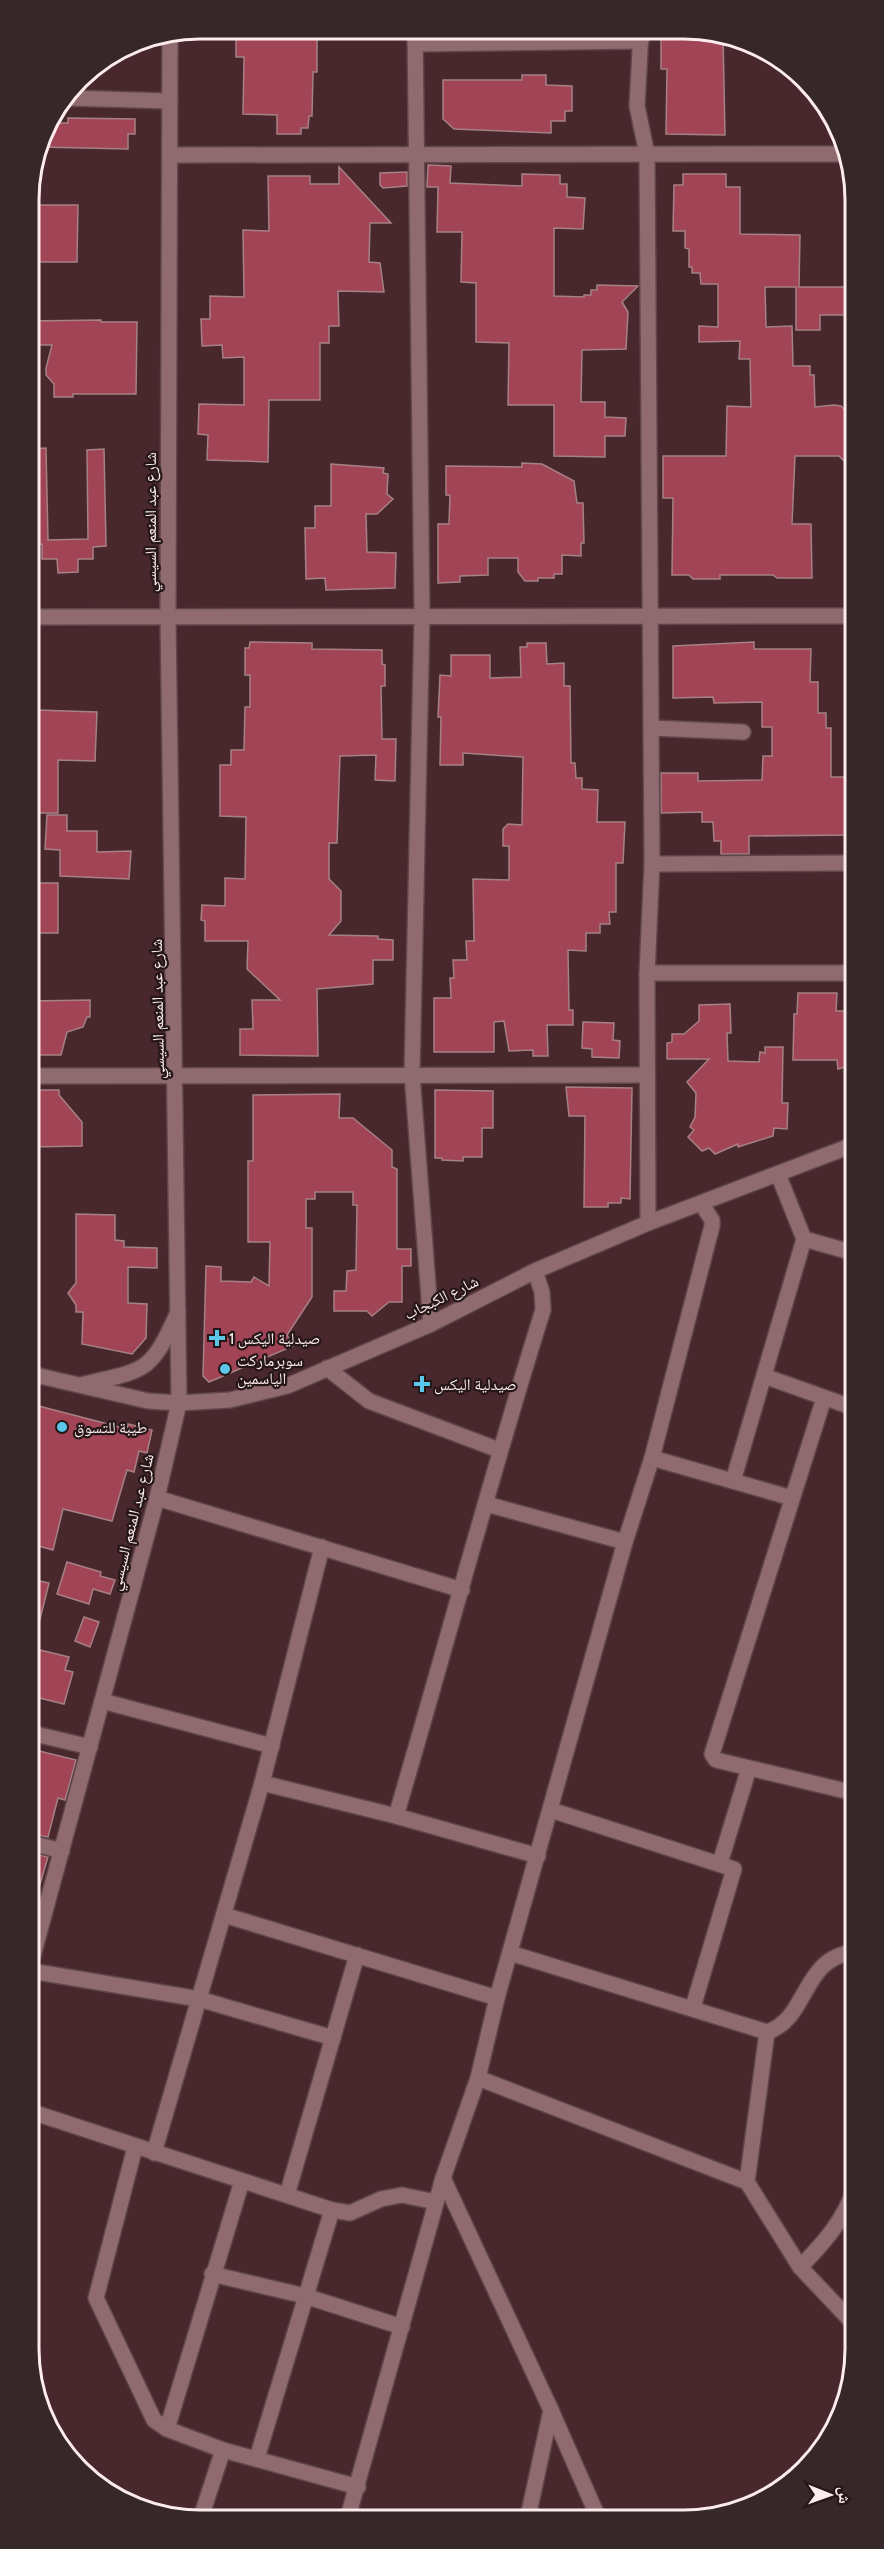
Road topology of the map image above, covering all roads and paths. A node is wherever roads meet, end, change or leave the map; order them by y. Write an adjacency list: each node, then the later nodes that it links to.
1 (415, 39): 9 (street)
2 (641, 39): 6 (street)
3 (170, 42): 5 (street, شارع عبد المنعم السيسي)
4 (75, 98): 5 (street)
5 (170, 101): 8 (street, شارع عبد المنعم السيسي)
6 (647, 154): 7 (street); 9 (street); 11 (street)
7 (838, 154)
8 (170, 155): 9 (street); 14 (street, شارع عبد المنعم السيسي)
9 (416, 155): 10 (street)
10 (422, 616): 11 (street); 14 (street); 21 (street)
11 (651, 616): 12 (street); 15 (street)
12 (845, 616)
13 (39, 617): 14 (street)
14 (168, 617): 22 (street, شارع عبد المنعم السيسي)
15 (651, 728): 16 (street); 18 (street)
16 (743, 732)
17 (845, 863): 18 (street)
18 (652, 864): 19 (street)
19 (648, 973): 20 (street); 23 (street)
20 (845, 973)
21 (412, 1074): 22 (street); 23 (street); 33 (street)
22 (176, 1075): 24 (street); 32 (street, شارع عبد المنعم السيسي)
23 (647, 1075): 28 (street)
24 (39, 1076)
25 (845, 1148): 26 (street, شارع الكبجاب)
26 (778, 1174): 27 (street, شارع الكبجاب); 29 (street)
27 (701, 1203): 28 (street, شارع الكبجاب); 42 (street)
28 (648, 1223): 31 (street, شارع الكبجاب)
29 (804, 1239): 30 (street); 36 (street)
30 (845, 1250)
31 (535, 1270): 33 (street, شارع الكبجاب); 41 (street)
32 (178, 1312): 37 (street); 39 (street, شارع عبد المنعم السيسي)
33 (431, 1324): 34 (street, شارع الكبجاب)
34 (327, 1368): 39 (street, شارع الكبجاب); 41 (street)
35 (39, 1376): 37 (street, شارع الكبجاب)
36 (764, 1376): 38 (street); 43 (street)
37 (80, 1385): 39 (street, شارع الكبجاب)
38 (824, 1398): 40 (street); 45 (street)
39 (179, 1403): 44 (street, شارع عبد المنعم السيسي)
40 (845, 1405)
41 (499, 1450): 46 (street)
42 (652, 1458): 43 (street); 47 (street)
43 (733, 1481): 45 (street)
44 (157, 1498): 48 (street); 50 (street, شارع عبد المنعم السيسي)
45 (792, 1498): 54 (street)
46 (486, 1504): 47 (street); 49 (street)
47 (626, 1542): 57 (street)
48 (322, 1547): 49 (street); 52 (street)
49 (462, 1590): 58 (street)
50 (102, 1701): 52 (street); 53 (street, شارع عبد المنعم السيسي)
51 (39, 1735): 53 (street)
52 (272, 1746): 55 (street)
53 (90, 1747): 60 (street, شارع عبد المنعم السيسي)
54 (749, 1768): 56 (street); 62 (street)
55 (262, 1783): 58 (street); 63 (street)
56 (845, 1791)
57 (551, 1810): 61 (street); 62 (street)
58 (396, 1815): 61 (street)
59 (39, 1846): 60 (street)
60 (62, 1851): 64 (street, شارع عبد المنعم السيسي)
61 (538, 1856): 65 (street)
62 (720, 1863): 71 (street)
63 (224, 1915): 66 (street); 69 (street)
64 (39, 1934)
65 (510, 1953): 70 (street); 71 (street)
66 (357, 1955): 70 (street); 73 (street)
67 (845, 1955): 72 (street)
68 (39, 1972): 69 (street)
69 (200, 1998): 73 (street); 77 (street)
70 (497, 1998): 74 (street)
71 (693, 2007): 72 (street)
72 (767, 2032): 80 (street)
73 (333, 2038): 81 (street)
74 (478, 2078): 78 (street); 80 (street)
75 (39, 2114): 76 (street)
76 (135, 2147): 77 (street); 91 (street)
77 (154, 2153): 79 (street)
78 (443, 2178): 82 (street); 90 (street)
79 (242, 2181): 81 (street); 86 (street)
80 (747, 2182): 85 (street)
81 (287, 2195): 83 (street)
82 (436, 2202): 83 (street); 89 (street)
83 (332, 2210): 87 (street)
84 (845, 2215): 85 (street)
85 (801, 2267): 88 (street)
86 (212, 2274): 87 (street); 91 (street)
87 (305, 2296): 89 (street); 93 (street)
88 (845, 2314)
89 (402, 2327): 94 (street)
90 (550, 2410): 97 (street); 98 (street)
91 (167, 2429): 92 (street)
92 (223, 2450): 93 (street); 95 (street)
93 (257, 2457): 94 (street)
94 (358, 2487): 96 (street)
95 (203, 2510)
96 (350, 2510)
97 (529, 2510)
98 (595, 2510)

